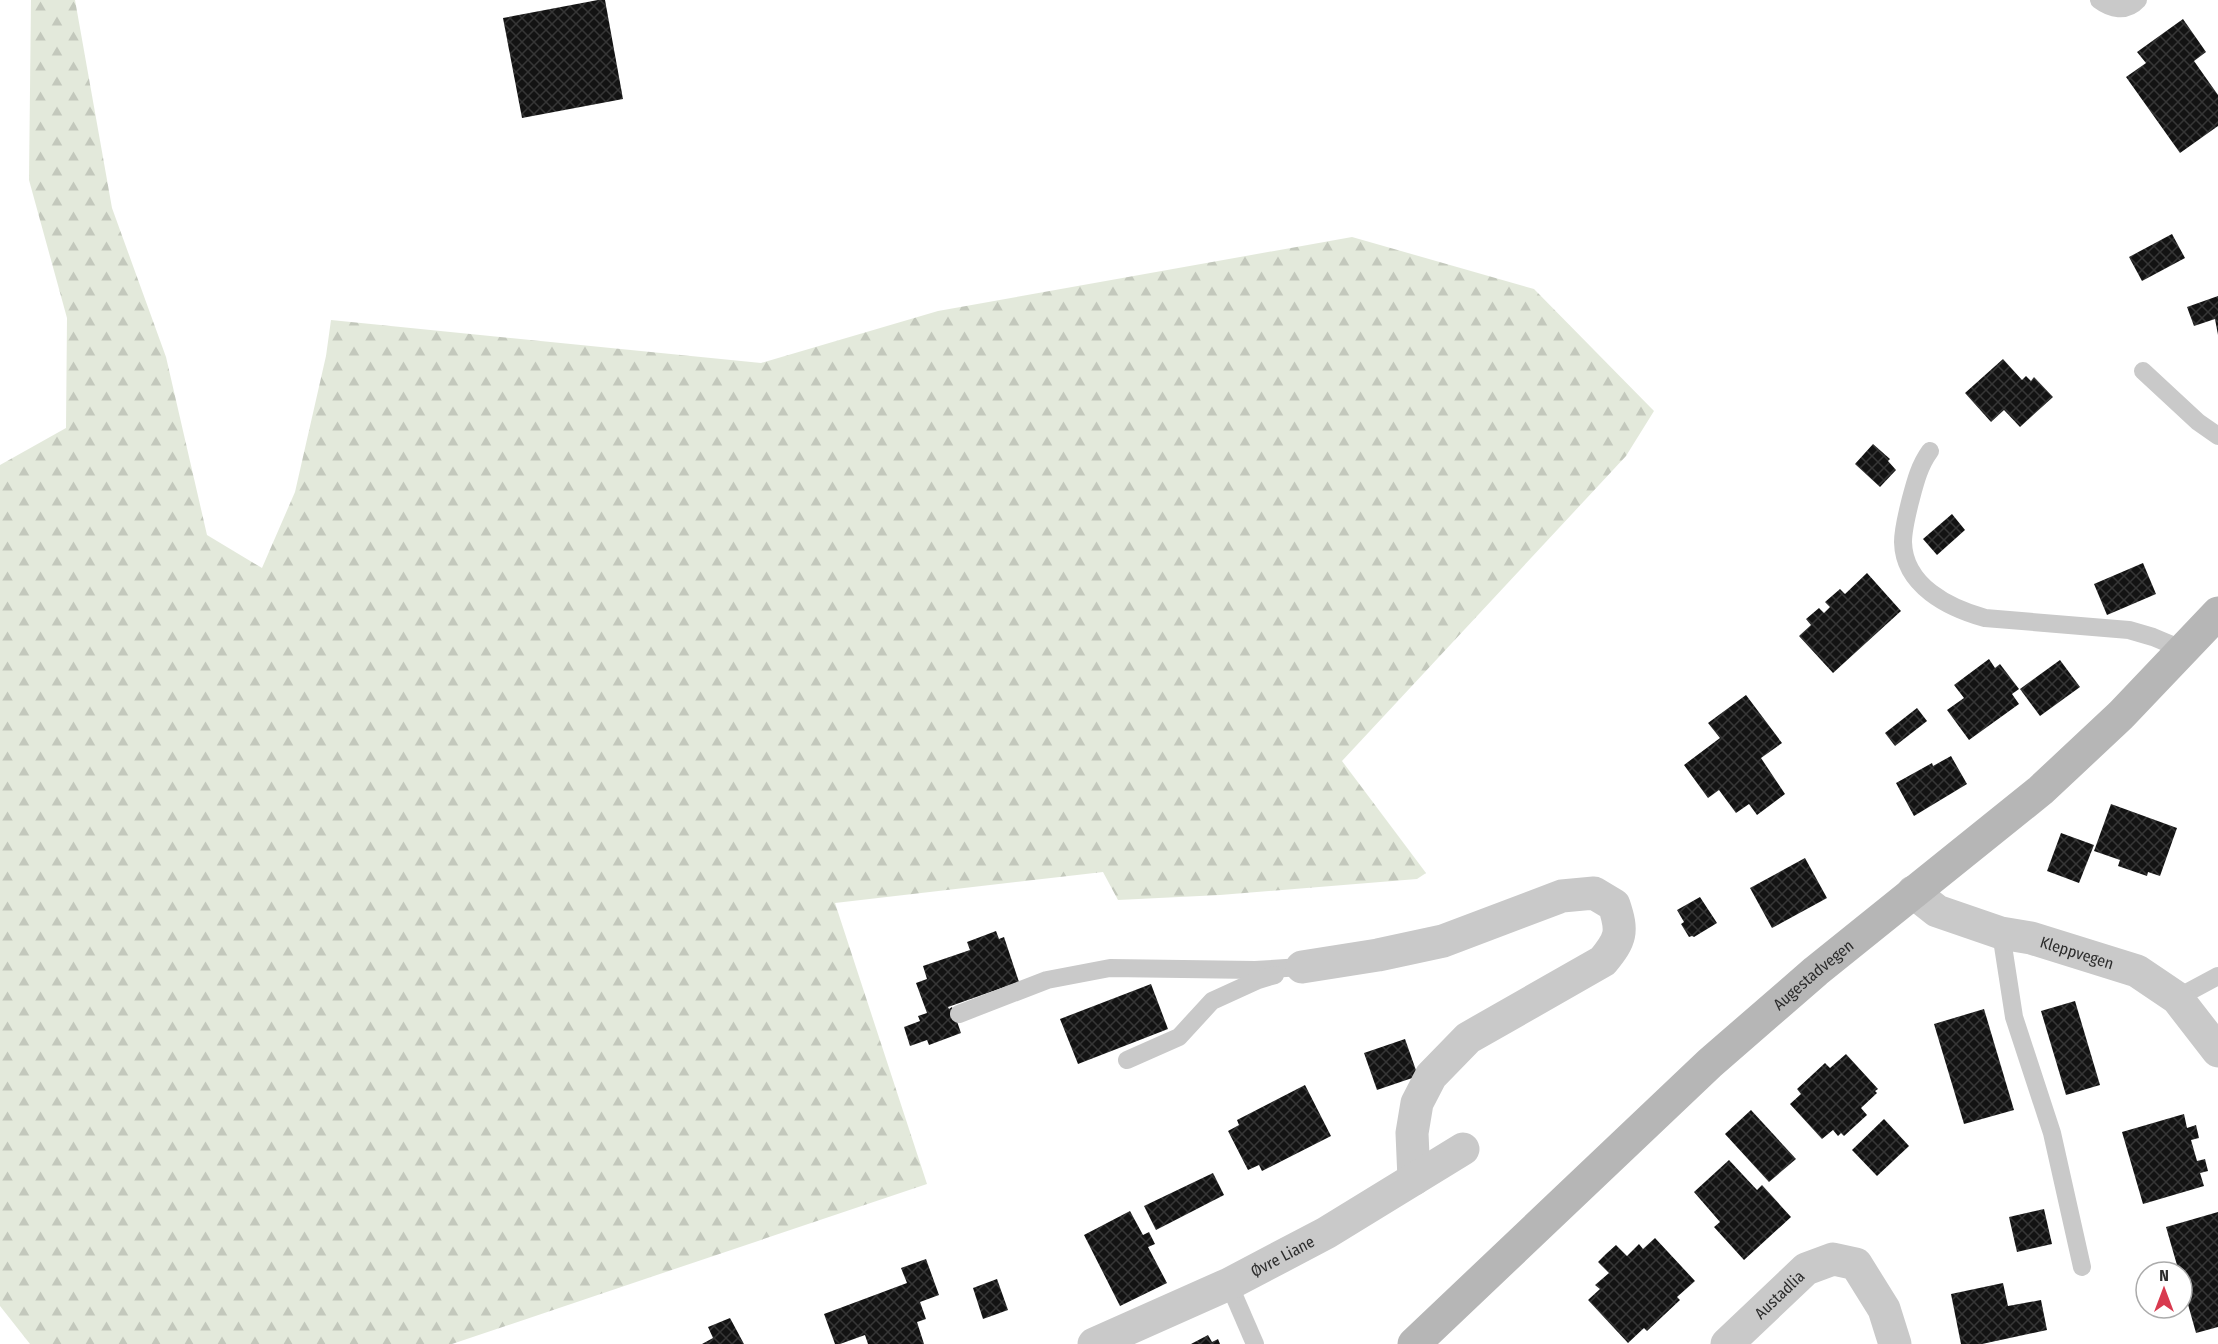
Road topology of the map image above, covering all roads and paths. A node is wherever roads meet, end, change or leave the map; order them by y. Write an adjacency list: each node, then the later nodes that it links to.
1 (2099, 0): 2 (lane)
2 (2138, 0)
3 (2143, 371): 4 (lane)
4 (2218, 436)
5 (1930, 451): 7 (lane)
6 (2218, 612): 7 (main road, Augestadvegen)
7 (2184, 650): 8 (main road, Augestadvegen)
8 (1913, 892): 9 (street, Kleppvegen); 22 (main road, Augestadvegen)
9 (2001, 933): 12 (street, Kleppvegen); 18 (lane)
10 (1302, 967): 13 (lane); 15 (lane); 17 (street)
11 (2218, 976): 12 (lane)
12 (2177, 998): 14 (street, Kleppvegen)
13 (959, 1014)
14 (2218, 1051)
15 (1128, 1060)
16 (1463, 1149): 17 (street, Øvre Liane)
17 (1414, 1179): 19 (street, Øvre Liane)
18 (2082, 1267)
19 (1229, 1284): 20 (street, Øvre Liane); 21 (lane)
20 (1094, 1344)
21 (1255, 1344)
22 (1414, 1344)
23 (1726, 1344): 24 (street, Austadlia)
24 (1895, 1344)

